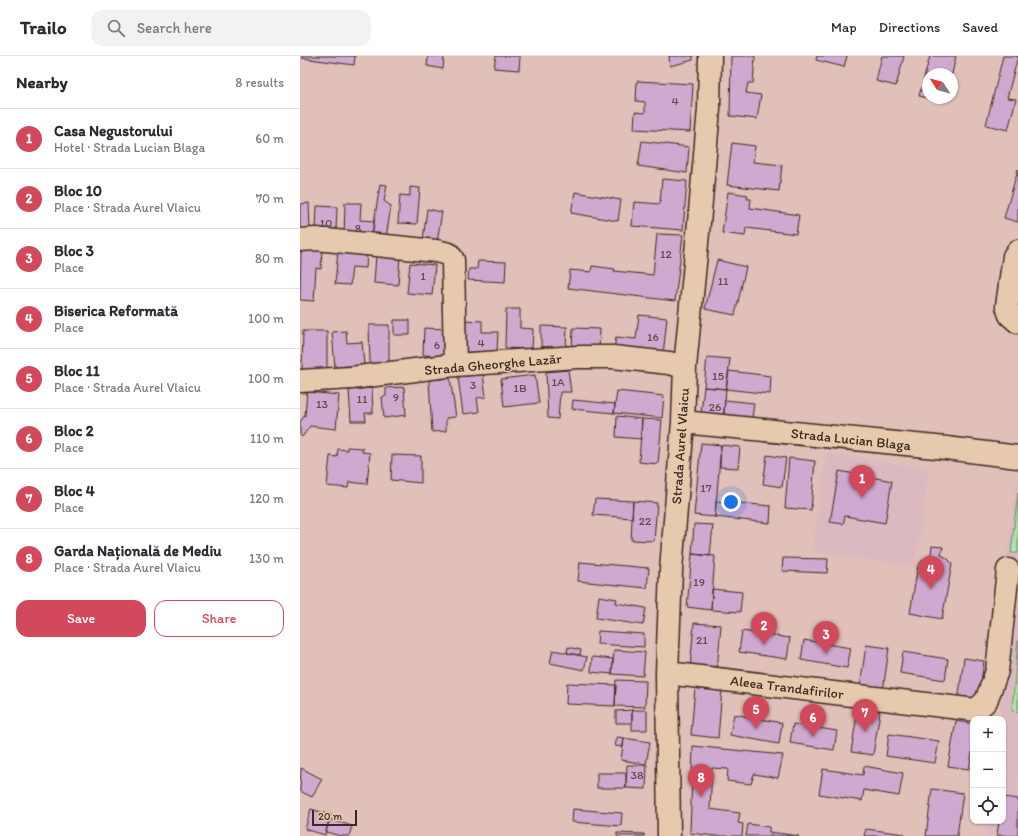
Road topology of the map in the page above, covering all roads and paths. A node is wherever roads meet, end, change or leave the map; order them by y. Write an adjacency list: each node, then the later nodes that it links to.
1 (710, 56): 7 (street, Strada Aurel Vlaicu)
2 (300, 240): 6 (street)
3 (1018, 251): 4 (street)
4 (1014, 286): 5 (street)
5 (1018, 322)
6 (455, 365): 7 (street, Strada Gheorghe Lazăr); 8 (street, Strada Gheorghe Lazăr)
7 (685, 366): 9 (street, Strada Aurel Vlaicu)
8 (300, 381)
9 (683, 422): 10 (street, Strada Lucian Blaga); 12 (street, Strada Aurel Vlaicu)
10 (1018, 457)
11 (1008, 570): 12 (street, Aleea Trandafirilor)
12 (667, 673): 13 (street, Strada Aurel Vlaicu)
13 (669, 836)

